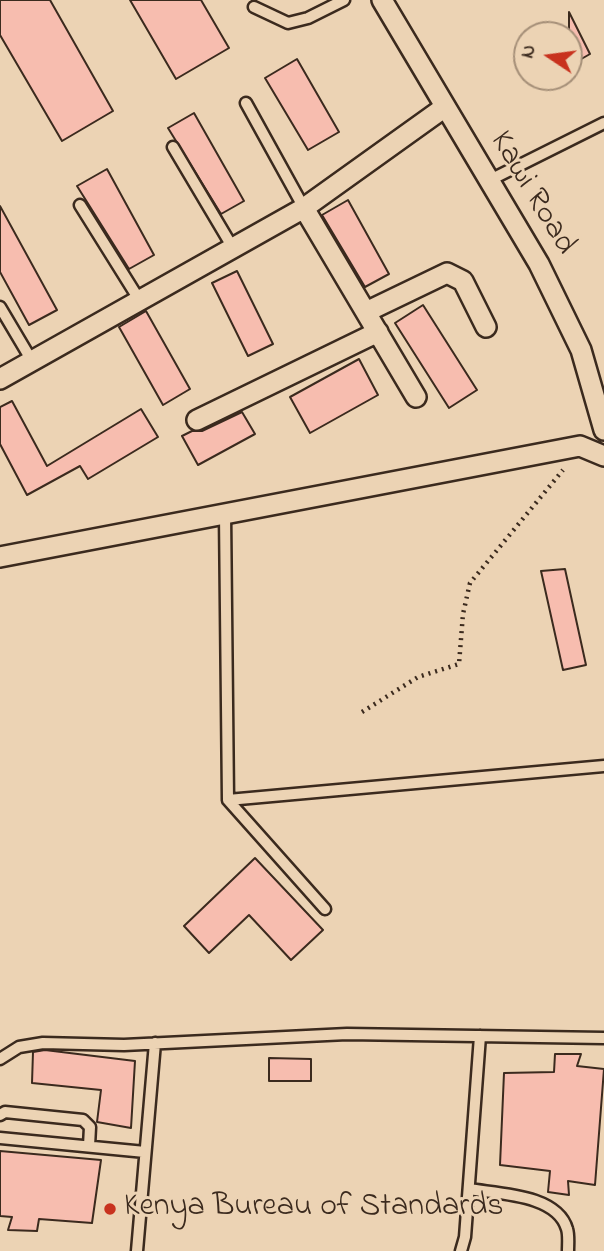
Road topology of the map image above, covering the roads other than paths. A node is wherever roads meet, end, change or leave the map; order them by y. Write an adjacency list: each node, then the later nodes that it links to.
1 (344, 0): 3 (lane)
2 (382, 0): 5 (street, Kawi Road)
3 (254, 6)
4 (246, 103): 10 (lane)
5 (445, 107): 8 (street, Kawi Road); 10 (street)
6 (604, 123): 8 (lane)
7 (173, 147): 11 (lane)
8 (487, 181): 21 (street, Kawi Road)
9 (79, 205): 12 (lane)
10 (304, 208): 11 (street); 14 (street)
11 (233, 248): 12 (street)
12 (140, 300): 17 (street)
13 (0, 307): 17 (lane)
14 (366, 312): 15 (street); 16 (street)
15 (486, 327)
16 (378, 332): 19 (street); 20 (street)
17 (32, 361): 18 (street)
18 (0, 379)
19 (416, 397)
20 (197, 420)
21 (604, 430)
22 (604, 456): 23 (street)
23 (225, 514): 24 (street); 26 (lane)
24 (0, 557)
25 (604, 766): 26 (lane)
26 (228, 800): 27 (lane)
27 (325, 909)
28 (480, 1036): 29 (lane); 30 (lane); 36 (lane)
29 (604, 1038)
30 (155, 1043): 31 (lane); 35 (lane)
31 (0, 1059)
32 (0, 1115): 34 (lane)
33 (0, 1138): 34 (lane)
34 (89, 1146): 35 (lane)
35 (145, 1152): 37 (lane)
36 (469, 1189): 38 (lane); 39 (lane)
37 (136, 1251)
38 (461, 1251)
39 (568, 1251)

